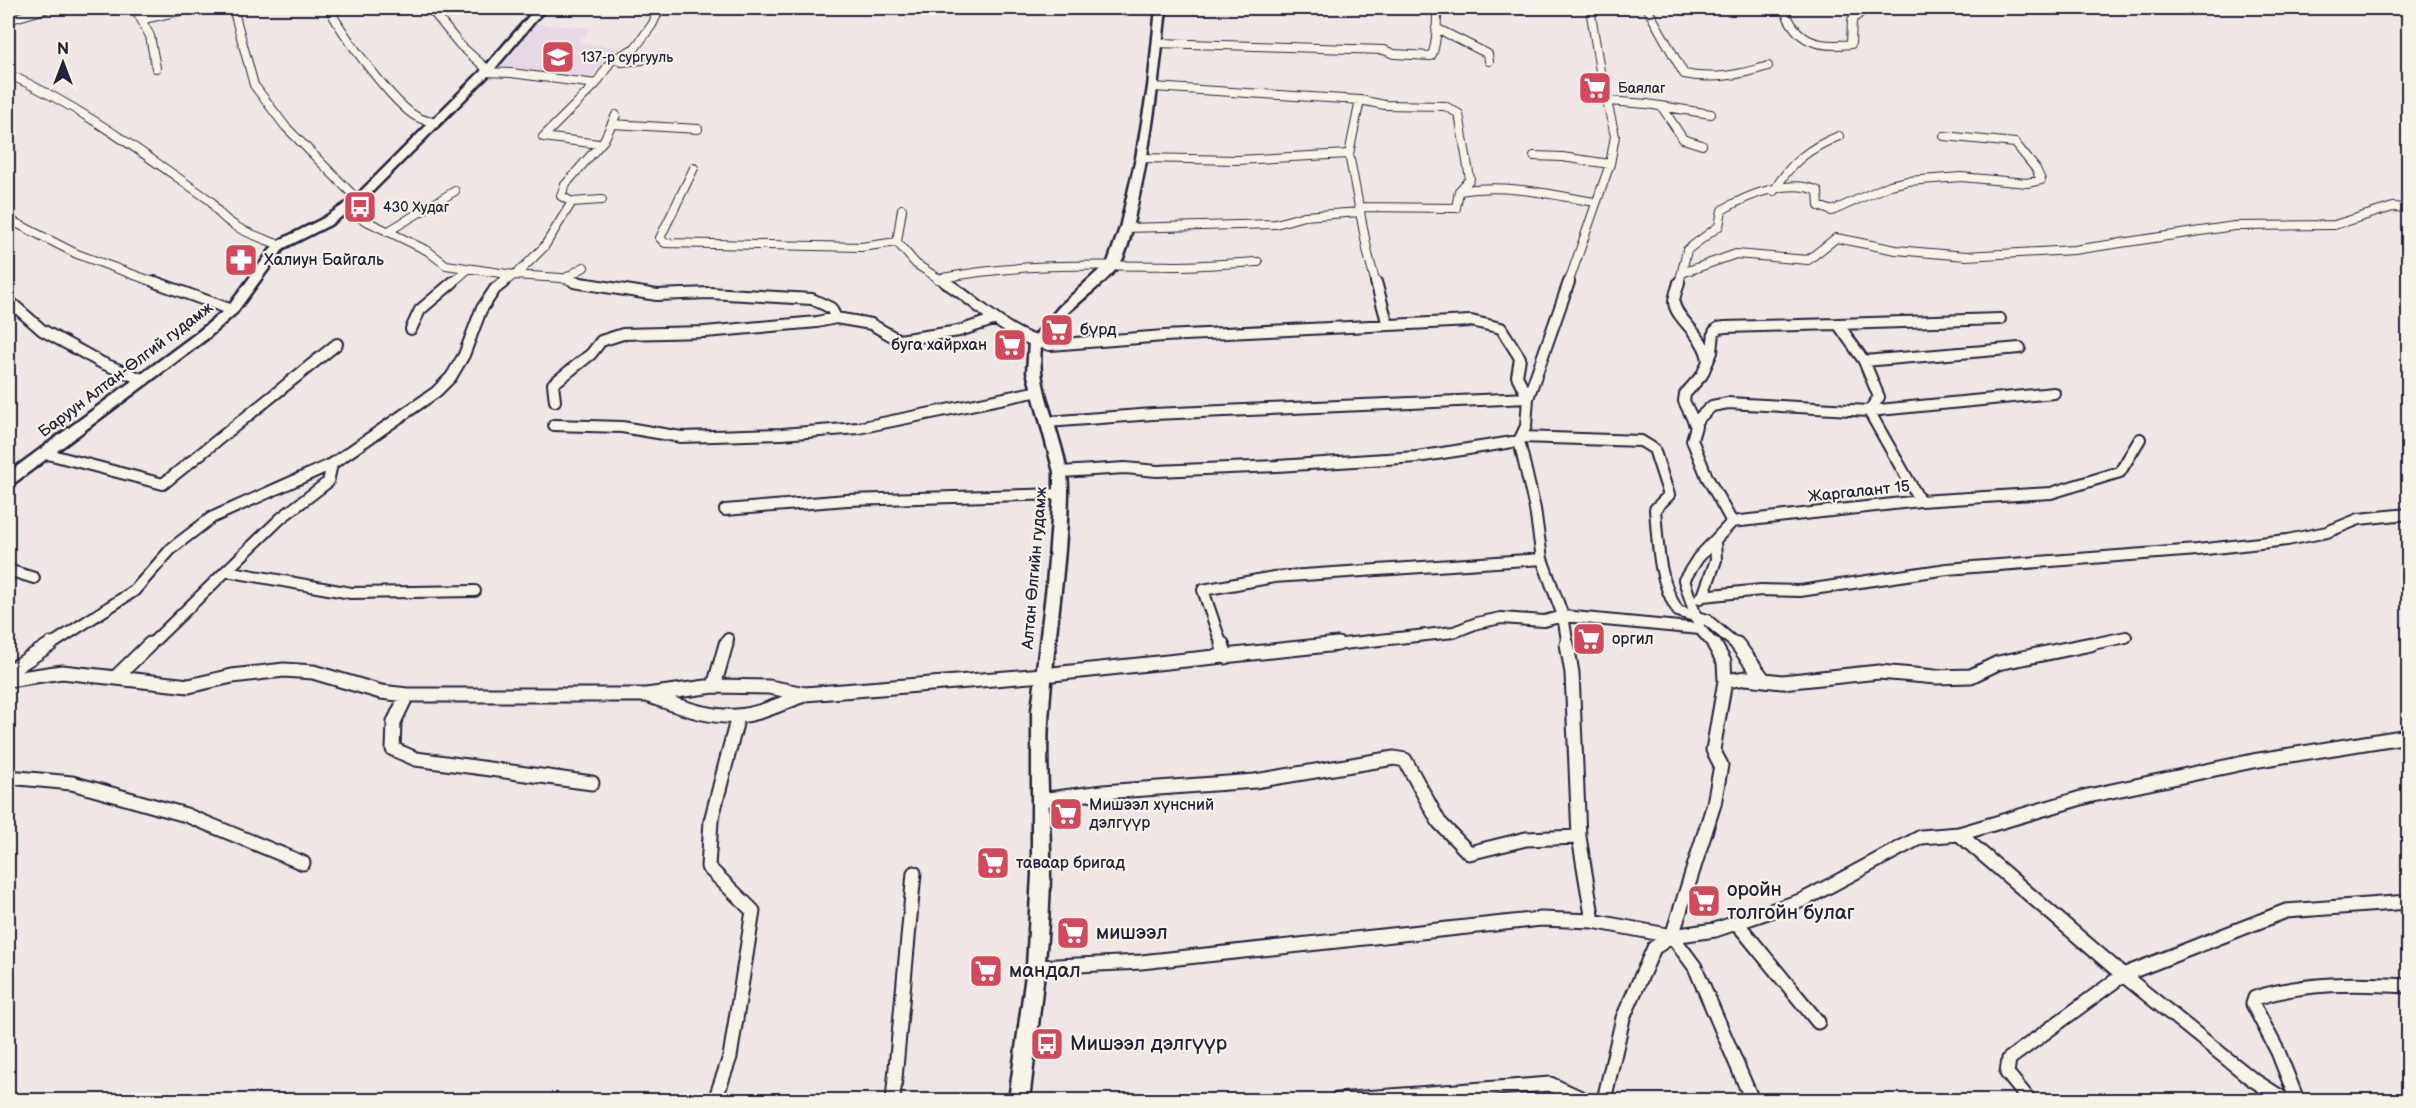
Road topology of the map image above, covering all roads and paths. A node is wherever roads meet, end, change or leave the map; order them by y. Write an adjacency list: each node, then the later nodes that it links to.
1 (49, 8): 18 (street)
2 (135, 8): 17 (street)
3 (193, 8): 17 (street)
4 (233, 8): 50 (street)
5 (328, 8): 35 (street)
6 (430, 8): 26 (street)
7 (541, 8): 26 (main road, Баруун Алтан-Өлгий гудамж)
8 (660, 8): 21 (street)
9 (1161, 8): 20 (main road)
10 (1382, 8): 16 (street)
11 (1461, 8): 16 (street)
12 (1590, 8): 31 (street)
13 (1647, 8): 24 (street)
14 (1784, 8): 15 (street)
15 (1866, 8)
16 (1437, 10): 19 (street)
17 (144, 19): 25 (street)
18 (8, 20)
19 (1436, 28): 20 (street); 23 (street)
20 (1157, 43): 29 (main road)
21 (616, 58): 22 (street); 28 (street)
22 (642, 60)
23 (1490, 61)
24 (1768, 66)
25 (156, 68)
26 (487, 71): 28 (street); 35 (main road, Баруун Алтан-Өлгий гудамж)
27 (8, 74): 62 (street)
28 (596, 84): 40 (street)
29 (1153, 87): 30 (street); 44 (main road)
30 (1360, 100): 42 (street); 49 (street)
31 (1608, 101): 32 (street); 45 (street)
32 (1662, 107): 33 (street); 41 (street)
33 (1711, 114)
34 (616, 115): 36 (street)
35 (435, 123): 50 (main road, Баруун Алтан-Өлгий гудамж)
36 (612, 124): 37 (street); 40 (street)
37 (698, 129)
38 (1839, 135): 48 (street)
39 (1944, 136): 48 (street)
40 (599, 144): 52 (street)
41 (1702, 145)
42 (1350, 154): 44 (street); 57 (street)
43 (1534, 156): 45 (street)
44 (1142, 158): 59 (main road)
45 (1610, 164): 53 (street)
46 (694, 168): 61 (street)
47 (454, 191): 60 (street)
48 (1774, 191): 67 (street)
49 (1459, 192): 53 (street); 57 (street)
50 (358, 200): 56 (main road, Баруун Алтан-Өлгий гудамж)
51 (602, 200): 52 (street)
52 (572, 202): 68 (street)
53 (1595, 202): 89 (street)
54 (2409, 208): 67 (street)
55 (902, 209): 61 (street)
56 (344, 210): 60 (street); 62 (main road, Баруун Алтан-Өлгий гудамж)
57 (1360, 210): 59 (street); 78 (street)
58 (14, 222): 72 (street)
59 (1126, 228): 64 (main road)
60 (387, 232): 66 (street)
61 (897, 242): 70 (street)
62 (280, 245): 72 (main road, Баруун Алтан-Өлгий гудамж)
63 (1258, 262): 64 (street)
64 (1114, 264): 70 (street); 81 (main road)
65 (584, 267): 69 (street)
66 (468, 269): 68 (street); 79 (street)
67 (1682, 273): 84 (street)
68 (514, 275): 69 (street); 76 (street)
69 (564, 279): 73 (street)
70 (937, 279): 75 (street)
71 (8, 300): 86 (street)
72 (232, 310): 86 (main road, Баруун Алтан-Өлгий гудамж)
73 (836, 318): 75 (street); 90 (street)
74 (2000, 319): 77 (street)
75 (993, 320): 81 (street)
76 (477, 322): 80 (street); 98 (street)
77 (1838, 324): 84 (street); 85 (street)
78 (1388, 325): 81 (street); 89 (street)
79 (411, 329)
80 (487, 333)
81 (1035, 342): 87 (main road, Алтан Өлгийн гудамж)
82 (337, 344): 97 (street)
83 (2020, 348): 85 (street)
84 (1708, 361): 93 (street)
85 (1864, 362): 91 (street)
86 (144, 380): 97 (main road, Баруун Алтан-Өлгий гудамж)
87 (1039, 392): 92 (main road, Алтан Өлгийн гудамж); 94 (street)
88 (2054, 393): 91 (street)
89 (1528, 398): 92 (street); 95 (street)
90 (555, 401)
91 (1869, 411): 93 (street); 102 (street)
92 (1047, 422): 99 (main road, Алтан Өлгийн гудамж)
93 (1694, 423): 105 (street)
94 (554, 425)
95 (1520, 439): 99 (street); 107 (street); 113 (street)
96 (2140, 439): 102 (street, Жаргалант 15)
97 (45, 453): 100 (main road, Баруун Алтан-Өлгий гудамж)
98 (332, 464): 109 (street); 119 (street)
99 (1061, 472): 101 (main road, Алтан Өлгийн гудамж)
100 (8, 480)
101 (1061, 494): 103 (street); 120 (main road, Алтан Өлгийн гудамж)
102 (1920, 501): 105 (street, Жаргалант 15)
103 (725, 510)
104 (2409, 514): 112 (street)
105 (1732, 522): 106 (street)
106 (1715, 540): 112 (street); 113 (street)
107 (1542, 559): 114 (street); 118 (street)
108 (8, 570): 110 (street)
109 (226, 571): 111 (street); 121 (street)
110 (34, 578)
111 (475, 591)
112 (1703, 596): 113 (street)
113 (1694, 609): 115 (street); 123 (street)
114 (1563, 616): 115 (street); 118 (street); 135 (street)
115 (1700, 629): 124 (street)
116 (2126, 637): 123 (street)
117 (728, 639): 125 (street)
118 (1226, 657): 120 (street)
119 (8, 672)
120 (1043, 675): 127 (street); 133 (main road, Алтан Өлгийн гудамж)
121 (115, 678): 122 (street); 126 (street)
122 (8, 680)
123 (1764, 680): 124 (street)
124 (1725, 681): 141 (street)
125 (714, 686): 127 (street); 128 (street)
126 (407, 694): 128 (street); 132 (street)
127 (805, 694): 129 (street)
128 (646, 695): 129 (street)
129 (738, 716): 146 (street)
130 (2409, 736): 134 (street)
131 (8, 777): 136 (street)
132 (592, 783)
133 (1040, 800): 135 (street); 142 (main road, Алтан Өлгийн гудамж)
134 (1959, 834): 140 (street); 143 (street)
135 (1579, 837): 139 (street)
136 (303, 863)
137 (914, 873): 147 (street)
138 (2409, 902): 143 (street)
139 (1593, 921): 141 (street); 142 (street)
140 (1737, 923): 141 (street); 145 (street)
141 (1672, 936): 151 (street); 152 (street)
142 (1036, 967): 148 (main road, Алтан Өлгийн гудамж)
143 (2123, 975): 153 (street); 154 (street)
144 (2409, 986): 155 (street)
145 (1818, 1022)
146 (715, 1101)
147 (893, 1101)
148 (1019, 1101)
149 (1337, 1101): 150 (street)
150 (1585, 1101)
151 (1605, 1101)
152 (1752, 1101)
153 (2029, 1101)
154 (2285, 1101)
155 (2297, 1101)

